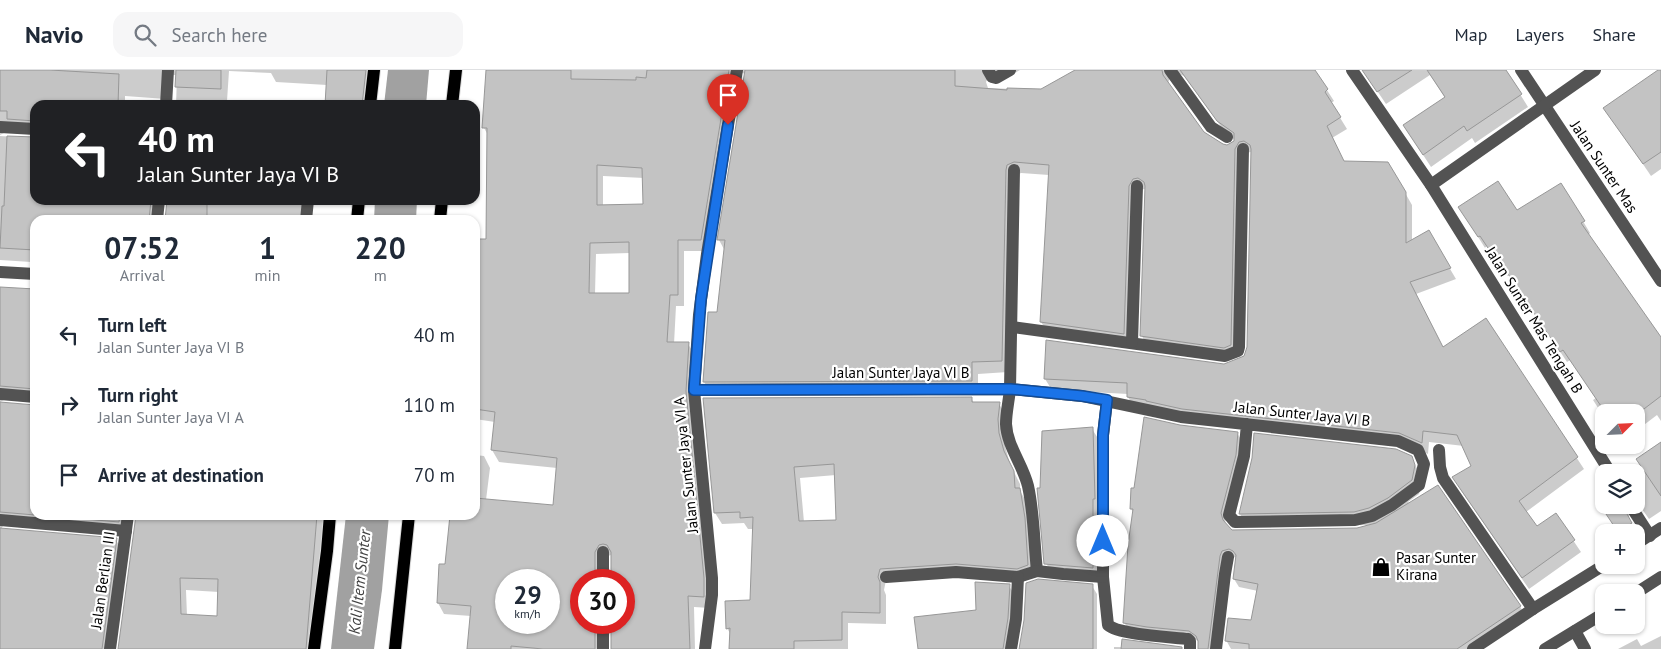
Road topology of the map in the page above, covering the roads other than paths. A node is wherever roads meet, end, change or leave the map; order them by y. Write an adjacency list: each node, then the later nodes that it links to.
1 (168, 70): 11 (street)
2 (374, 70): 12 (main road)
3 (456, 70): 13 (main road)
4 (737, 70): 28 (street, Jalan Sunter Jaya VI A)
5 (1010, 70): 10 (street)
6 (1170, 70): 17 (street)
7 (1352, 70): 21 (street, Jalan Sunter Mas Tengah B)
8 (1521, 70): 14 (street, Jalan Sunter Mas)
9 (1595, 70): 14 (street)
10 (990, 73)
11 (166, 100)
12 (371, 100)
13 (453, 100)
14 (1545, 107): 21 (street); 24 (street, Jalan Sunter Mas)
15 (0, 126): 16 (street)
16 (30, 129)
17 (1227, 137)
18 (1243, 149): 26 (street)
19 (1014, 170): 25 (street)
20 (1137, 186): 26 (street)
21 (1431, 186): 34 (street, Jalan Sunter Mas Tengah B)
22 (0, 272): 23 (street)
23 (30, 274)
24 (1661, 281)
25 (1012, 326): 26 (street); 27 (street)
26 (1132, 342)
27 (1010, 389): 28 (street, Jalan Sunter Jaya VI B); 31 (street, Jalan Sunter Jaya VI B); 47 (street)
28 (694, 390): 62 (street, Jalan Sunter Jaya VI A)
29 (0, 394): 30 (street)
30 (30, 397)
31 (1107, 400): 32 (street, Jalan Sunter Jaya VI B); 51 (street)
32 (1247, 424): 32 (street, Jalan Sunter Jaya VI B)
33 (1439, 450): 54 (street)
34 (1605, 464)
35 (1636, 514): 42 (street)
36 (0, 520): 41 (street)
37 (127, 520): 41 (street, Jalan Berlian III)
38 (330, 520): 59 (main road)
39 (408, 520): 60 (main road)
40 (1661, 528): 42 (street)
41 (126, 531): 58 (street, Jalan Berlian III)
42 (1650, 536): 43 (street)
43 (1645, 539)
44 (603, 552): 46 (street)
45 (1228, 557): 65 (street)
46 (603, 569)
47 (1037, 571): 50 (street); 51 (street)
48 (1595, 571): 54 (street)
49 (886, 577): 50 (street)
50 (1018, 577): 63 (street)
51 (1104, 577): 64 (street)
52 (1661, 577): 53 (street)
53 (1645, 587)
54 (1533, 609): 66 (street)
55 (1595, 619): 56 (street)
56 (1575, 632): 67 (street); 68 (street)
57 (603, 634): 61 (street)
58 (110, 649)
59 (314, 649)
60 (395, 649)
61 (603, 649)
62 (705, 649)
63 (1011, 649)
64 (1190, 649)
65 (1216, 649)
66 (1473, 649)
67 (1545, 649)
68 (1584, 649)

